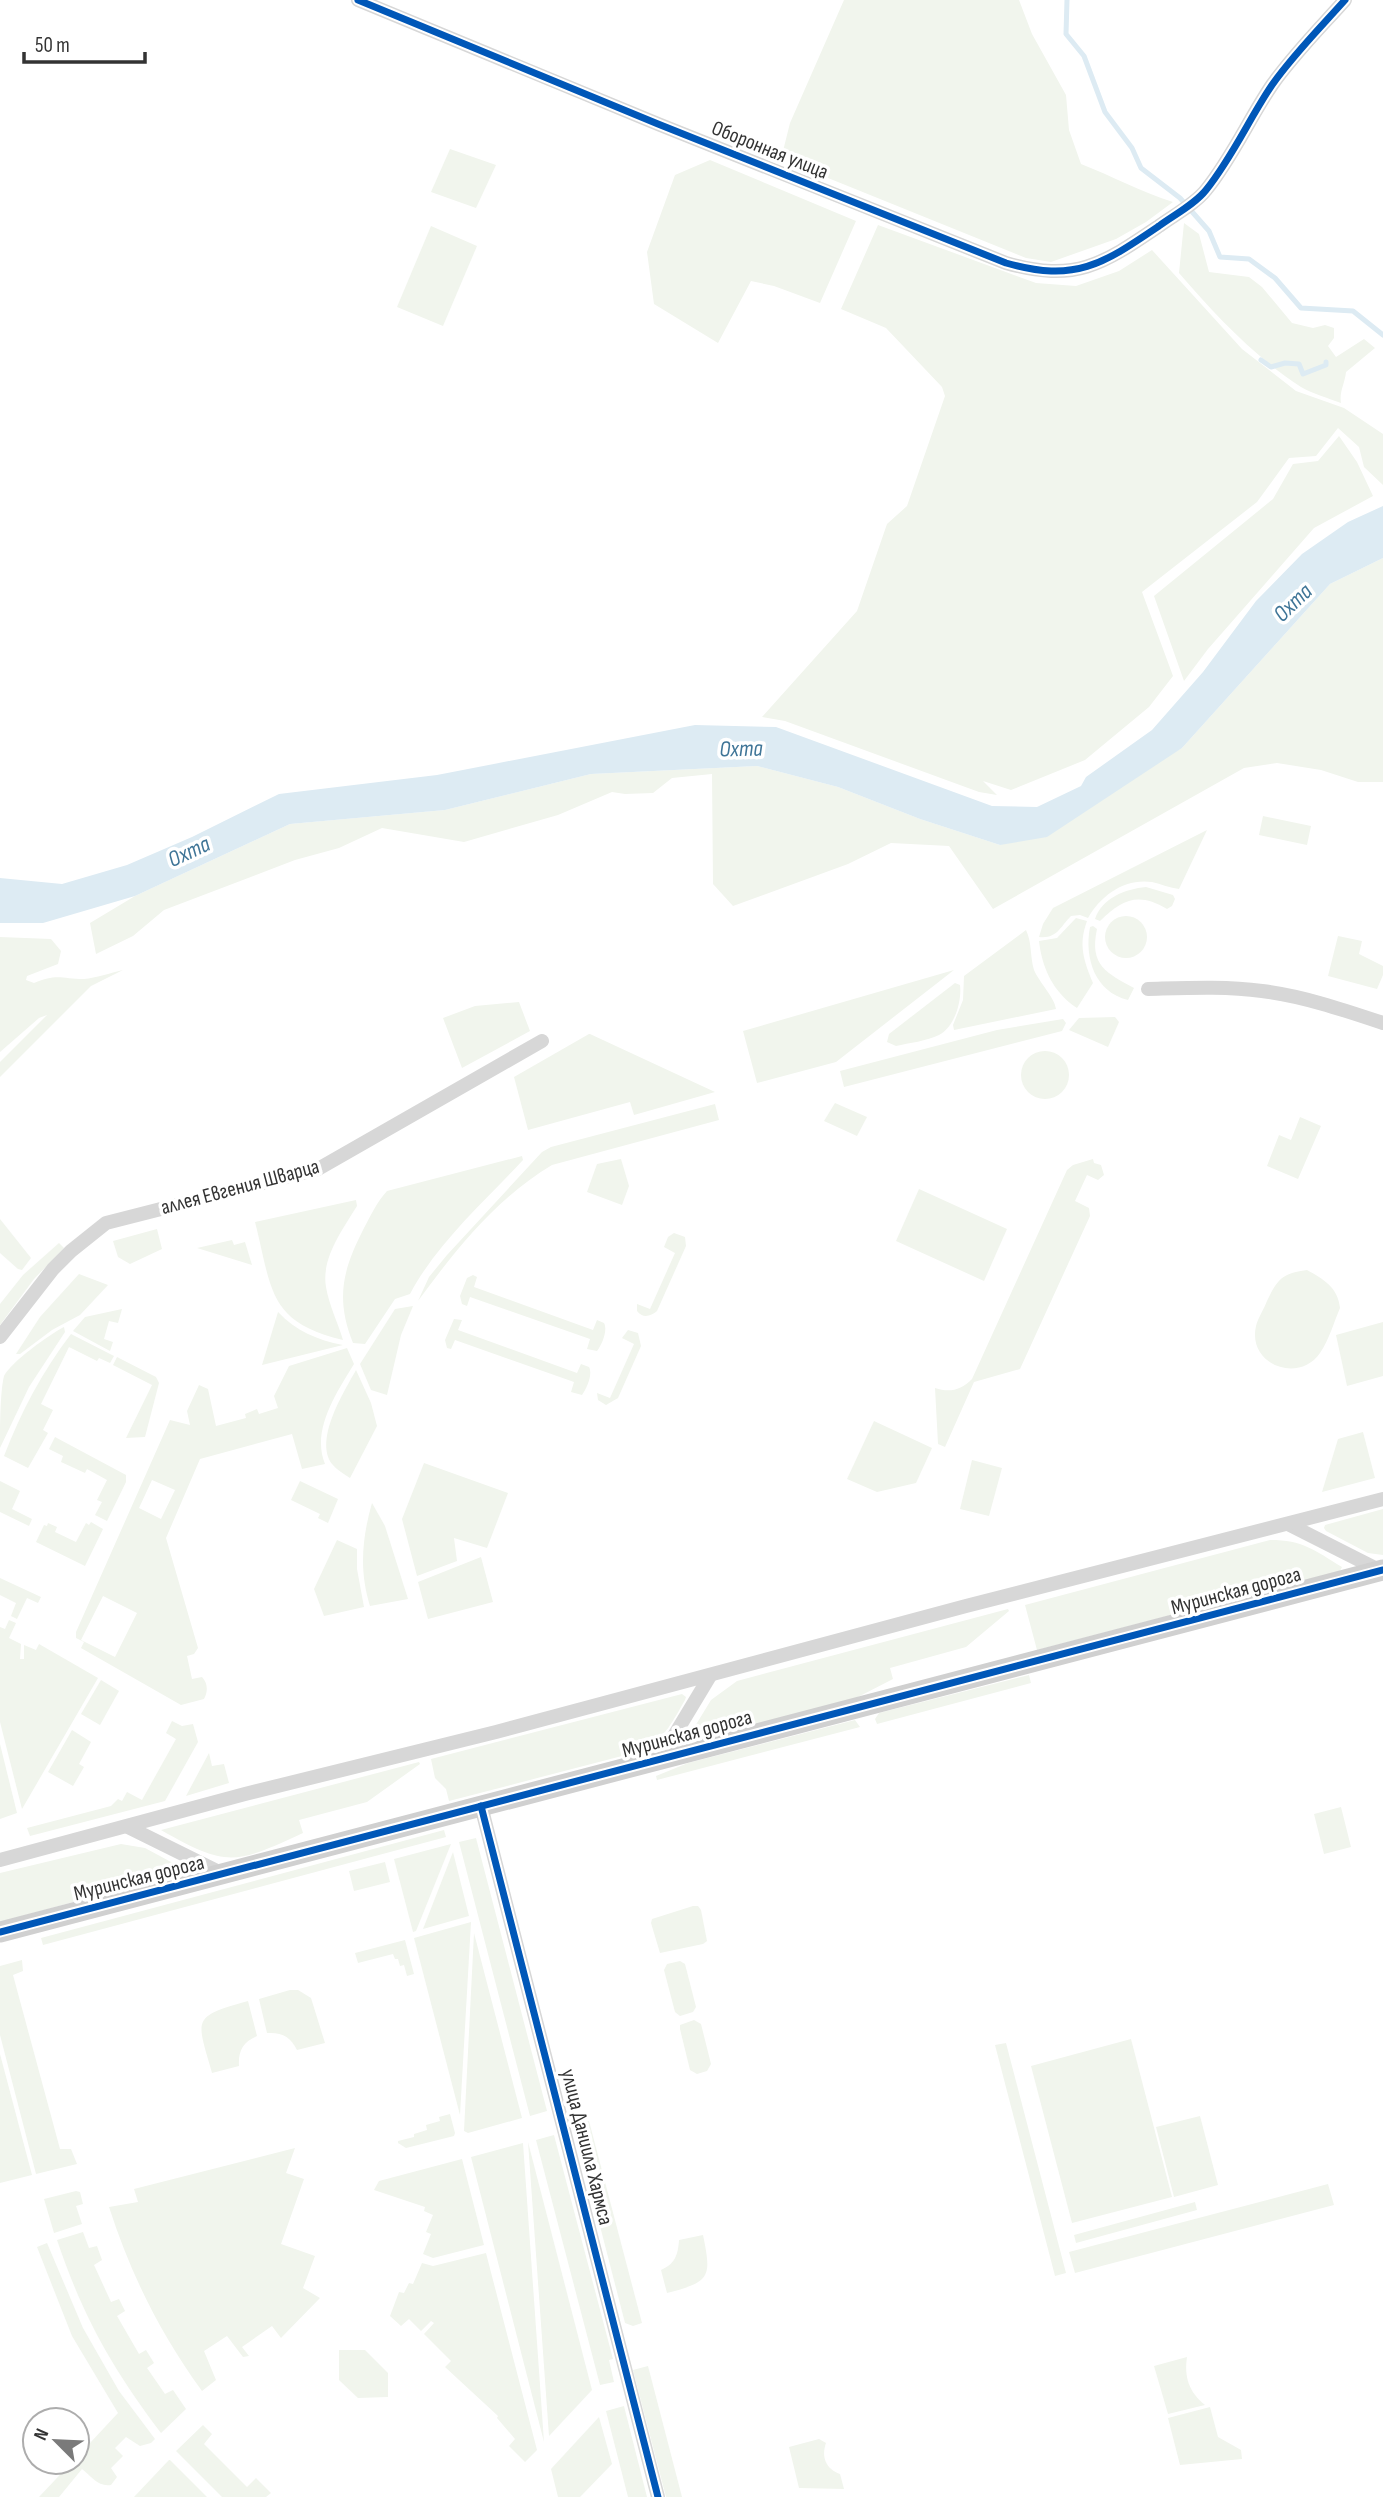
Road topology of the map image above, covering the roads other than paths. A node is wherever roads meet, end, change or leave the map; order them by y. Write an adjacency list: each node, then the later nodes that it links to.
1 (358, 0): 2 (street, Оборонная улица)
2 (1345, 0)
3 (1148, 989): 4 (street)
4 (1383, 1023)
5 (542, 1041): 6 (street, аллея Евгения Шварца)
6 (0, 1337)
7 (1383, 1499): 8 (street)
8 (1288, 1524): 9 (street); 10 (street)
9 (1382, 1571): 11 (street, Муринская дорога)
10 (710, 1676): 11 (street); 13 (street)
11 (660, 1759): 12 (street, Муринская дорога)
12 (481, 1806): 15 (street, Муринская дорога); 17 (street, улица Даниила Хармса)
13 (128, 1827): 14 (street); 15 (street)
14 (0, 1860)
15 (223, 1874): 16 (street, Муринская дорога)
16 (0, 1932)
17 (658, 2497)

